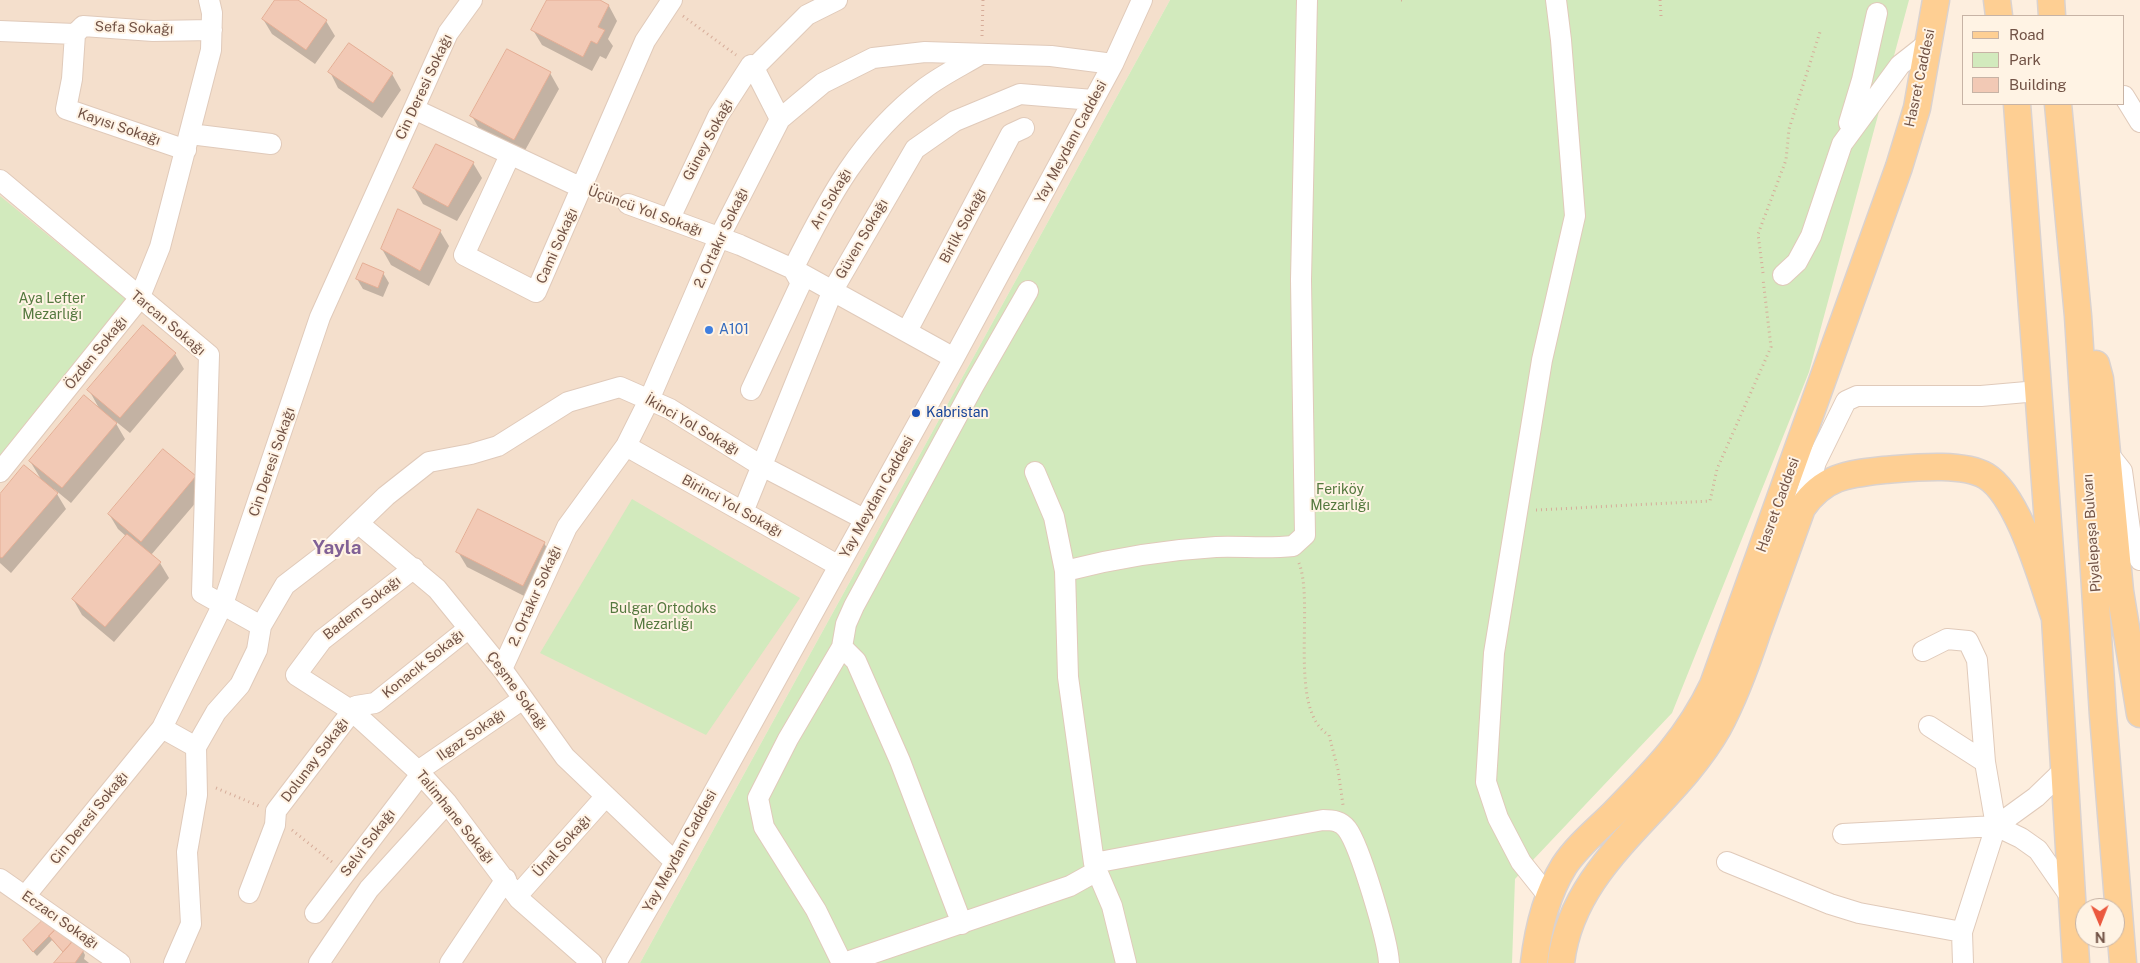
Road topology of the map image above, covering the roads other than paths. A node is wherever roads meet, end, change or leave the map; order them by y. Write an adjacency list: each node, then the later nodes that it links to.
1 (209, 0): 14 (street, Özden Sokağı)
2 (472, 0): 26 (street, Cin Deresi Sokağı)
3 (838, 0): 27 (street)
4 (1142, 0): 19 (street, Yay Meydanı Caddesi)
5 (1307, 0): 64 (street)
6 (1556, 0): 94 (street)
7 (1936, 0): 17 (main road, Hasret Caddesi)
8 (1998, 0): 12 (main road)
9 (2011, 0): 13 (main road)
10 (670, 2): 36 (street, Cami Sokağı)
11 (1877, 13): 32 (street)
12 (1999, 15)
13 (2012, 15)
14 (212, 30): 16 (street, Sefa Sokağı); 30 (street, Özden Sokağı)
15 (0, 31): 16 (street, Sefa Sokağı)
16 (75, 34): 30 (street, Kayısı Sokağı)
17 (1928, 43): 32 (street); 94 (main road, Hasret Caddesi)
18 (982, 54): 19 (street, 2. Ortakır Sokağı); 27 (street, 2. Ortakır Sokağı); 40 (street, Arı Sokağı)
19 (1113, 64): 22 (street, Yay Meydanı Caddesi)
20 (751, 65): 38 (street, Güney Sokağı)
21 (2125, 98): 28 (street)
22 (1093, 100): 42 (street, Güven Sokağı); 47 (street, Yay Meydanı Caddesi)
23 (2012, 105): 33 (main road)
24 (2017, 105): 33 (main road)
25 (2058, 105): 45 (main road, Piyalepaşa Bulvarı)
26 (414, 109): 34 (street, Üçüncü Yol Sokağı); 65 (street, Cin Deresi Sokağı)
27 (780, 119): 39 (street, 2. Ortakır Sokağı)
28 (2140, 122)
29 (1024, 128): 46 (street, Birlik Sokağı)
30 (188, 142): 31 (street); 44 (street, Özden Sokağı)
31 (272, 144)
32 (1842, 144): 41 (street)
33 (2020, 147): 49 (main road)
34 (510, 155): 36 (street, Üçüncü Yol Sokağı); 36 (street, Cami Sokağı)
35 (0, 180): 44 (street, Tarcan Sokağı)
36 (582, 188)
37 (628, 204): 38 (street, Üçüncü Yol Sokağı)
38 (670, 218): 39 (street, Üçüncü Yol Sokağı)
39 (719, 238): 40 (street, Üçüncü Yol Sokağı); 50 (street, 2. Ortakır Sokağı)
40 (793, 269): 42 (street, Üçüncü Yol Sokağı); 48 (street)
41 (1783, 275)
42 (833, 290): 46 (street, Üçüncü Yol Sokağı); 53 (street, Güven Sokağı)
43 (1028, 291): 69 (street)
44 (139, 299): 54 (street, Özden Sokağı); 65 (street, Tarcan Sokağı)
45 (2078, 316): 52 (main road); 113 (main road, Piyalepaşa Bulvarı)
46 (907, 331): 47 (street, Üçüncü Yol Sokağı)
47 (954, 358): 58 (street, Yay Meydanı Caddesi)
48 (751, 390)
49 (2038, 391): 56 (street); 66 (main road)
50 (649, 400): 51 (street, 2. Ortakır Sokağı); 53 (street, İkinci Yol Sokağı); 60 (street, İkinci Yol Sokağı)
51 (626, 446): 57 (street, Birinci Yol Sokağı); 71 (street, 2. Ortakır Sokağı)
52 (2107, 452): 59 (street); 75 (main road)
53 (760, 465): 57 (street, Güven Sokağı); 58 (street, İkinci Yol Sokağı)
54 (0, 472)
55 (1035, 472): 64 (street)
56 (1802, 508): 66 (main road, Hasret Caddesi); 96 (main road, Hasret Caddesi)
57 (743, 512): 62 (street, Birinci Yol Sokağı)
58 (864, 519): 62 (street, Yay Meydanı Caddesi)
59 (2135, 522): 61 (street)
60 (358, 523): 63 (street, Çeşme Sokağı); 67 (street, İkinci Yol Sokağı)
61 (2140, 560)
62 (839, 566): 86 (street, Yay Meydanı Caddesi)
63 (414, 568): 68 (street, Çeşme Sokağı); 72 (street, Badem Sokağı)
64 (1065, 571): 88 (street)
65 (222, 604): 67 (street); 77 (street, Cin Deresi Sokağı)
66 (2055, 618): 80 (main road)
67 (261, 626): 78 (street, İkinci Yol Sokağı)
68 (469, 628): 71 (street, Çeşme Sokağı); 74 (street, Konacık Sokağı)
69 (842, 647): 98 (street); 106 (street)
70 (1923, 651): 79 (street)
71 (502, 669): 73 (street, Çeşme Sokağı)
72 (296, 675): 74 (street, Talimhane Sokağı)
73 (523, 698): 81 (street, Ilgaz Sokağı); 82 (street, Çeşme Sokağı)
74 (352, 711): 81 (street, Talimhane Sokağı); 91 (street, Dolunay Sokağı)
75 (2140, 714)
76 (1929, 726): 79 (street)
77 (162, 728): 78 (street); 92 (street, Cin Deresi Sokağı)
78 (196, 747): 101 (street)
79 (1985, 762): 84 (street)
80 (2064, 770): 84 (street); 95 (main road)
81 (419, 772): 83 (street, Talimhane Sokağı); 97 (street, Selvi Sokağı)
82 (606, 796): 86 (street, Çeşme Sokağı); 93 (street, Ünal Sokağı)
83 (447, 803): 90 (street, Talimhane Sokağı); 102 (street)
84 (1996, 826): 85 (street); 95 (street); 99 (street)
85 (1843, 834)
86 (675, 862): 105 (street, Yay Meydanı Caddesi)
87 (1727, 862): 99 (street)
88 (1096, 867): 98 (street); 107 (street); 108 (street)
89 (0, 879): 92 (street, Eczacı Sokağı)
90 (506, 879): 93 (street, Talimhane Sokağı); 103 (street)
91 (249, 893)
92 (26, 895): 100 (street, Eczacı Sokağı)
93 (517, 896): 104 (street, Talimhane Sokağı)
94 (1549, 897): 96 (main road); 109 (main road, Hasret Caddesi)
95 (2072, 899): 112 (main road)
96 (1576, 906): 110 (main road, Hasret Caddesi)
97 (315, 913)
98 (962, 924): 106 (street)
99 (1962, 932): 111 (street)
100 (120, 963)
101 (174, 963)
102 (319, 963)
103 (450, 963)
104 (592, 963)
105 (616, 963)
106 (843, 963)
107 (1126, 963)
108 (1389, 963)
109 (1534, 963)
110 (1561, 963)
111 (1963, 963)
112 (2076, 963)
113 (2123, 963)

